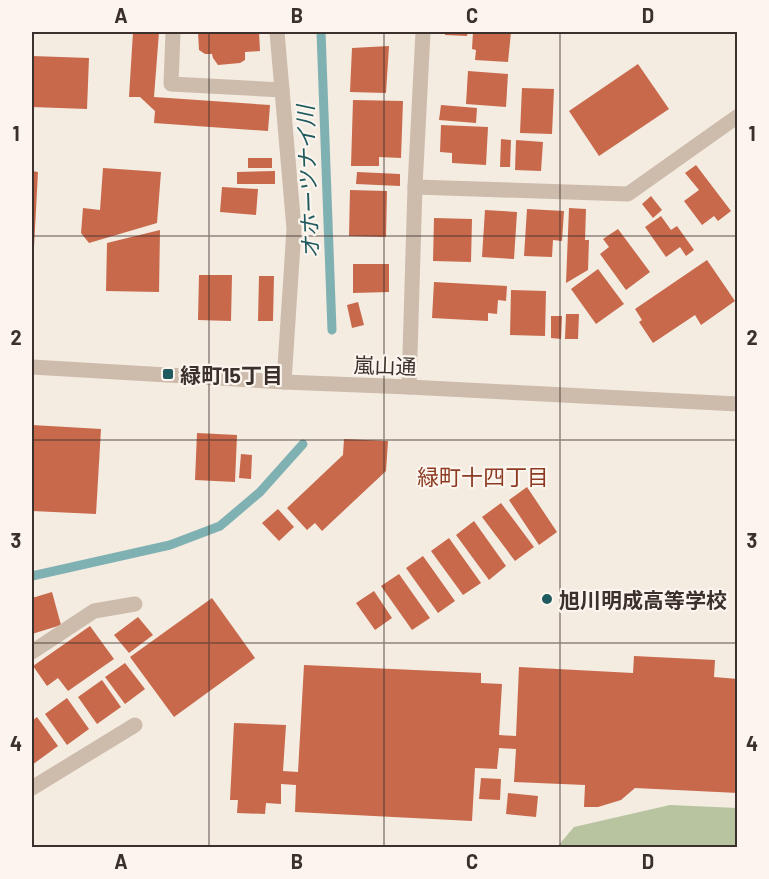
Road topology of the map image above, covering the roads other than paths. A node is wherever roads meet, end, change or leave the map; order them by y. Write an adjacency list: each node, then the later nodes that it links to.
1 (173, 32): 4 (street)
2 (277, 32): 4 (street)
3 (423, 32): 6 (street)
4 (282, 90): 8 (street)
5 (738, 116): 6 (street)
6 (415, 187): 9 (street)
7 (32, 367): 8 (street, 嵐山通)
8 (284, 382): 9 (street, 嵐山通)
9 (409, 387): 10 (street, 嵐山通)
10 (738, 404)
11 (135, 604): 12 (street)
12 (32, 652)
13 (135, 725): 14 (street)
14 (32, 788)

